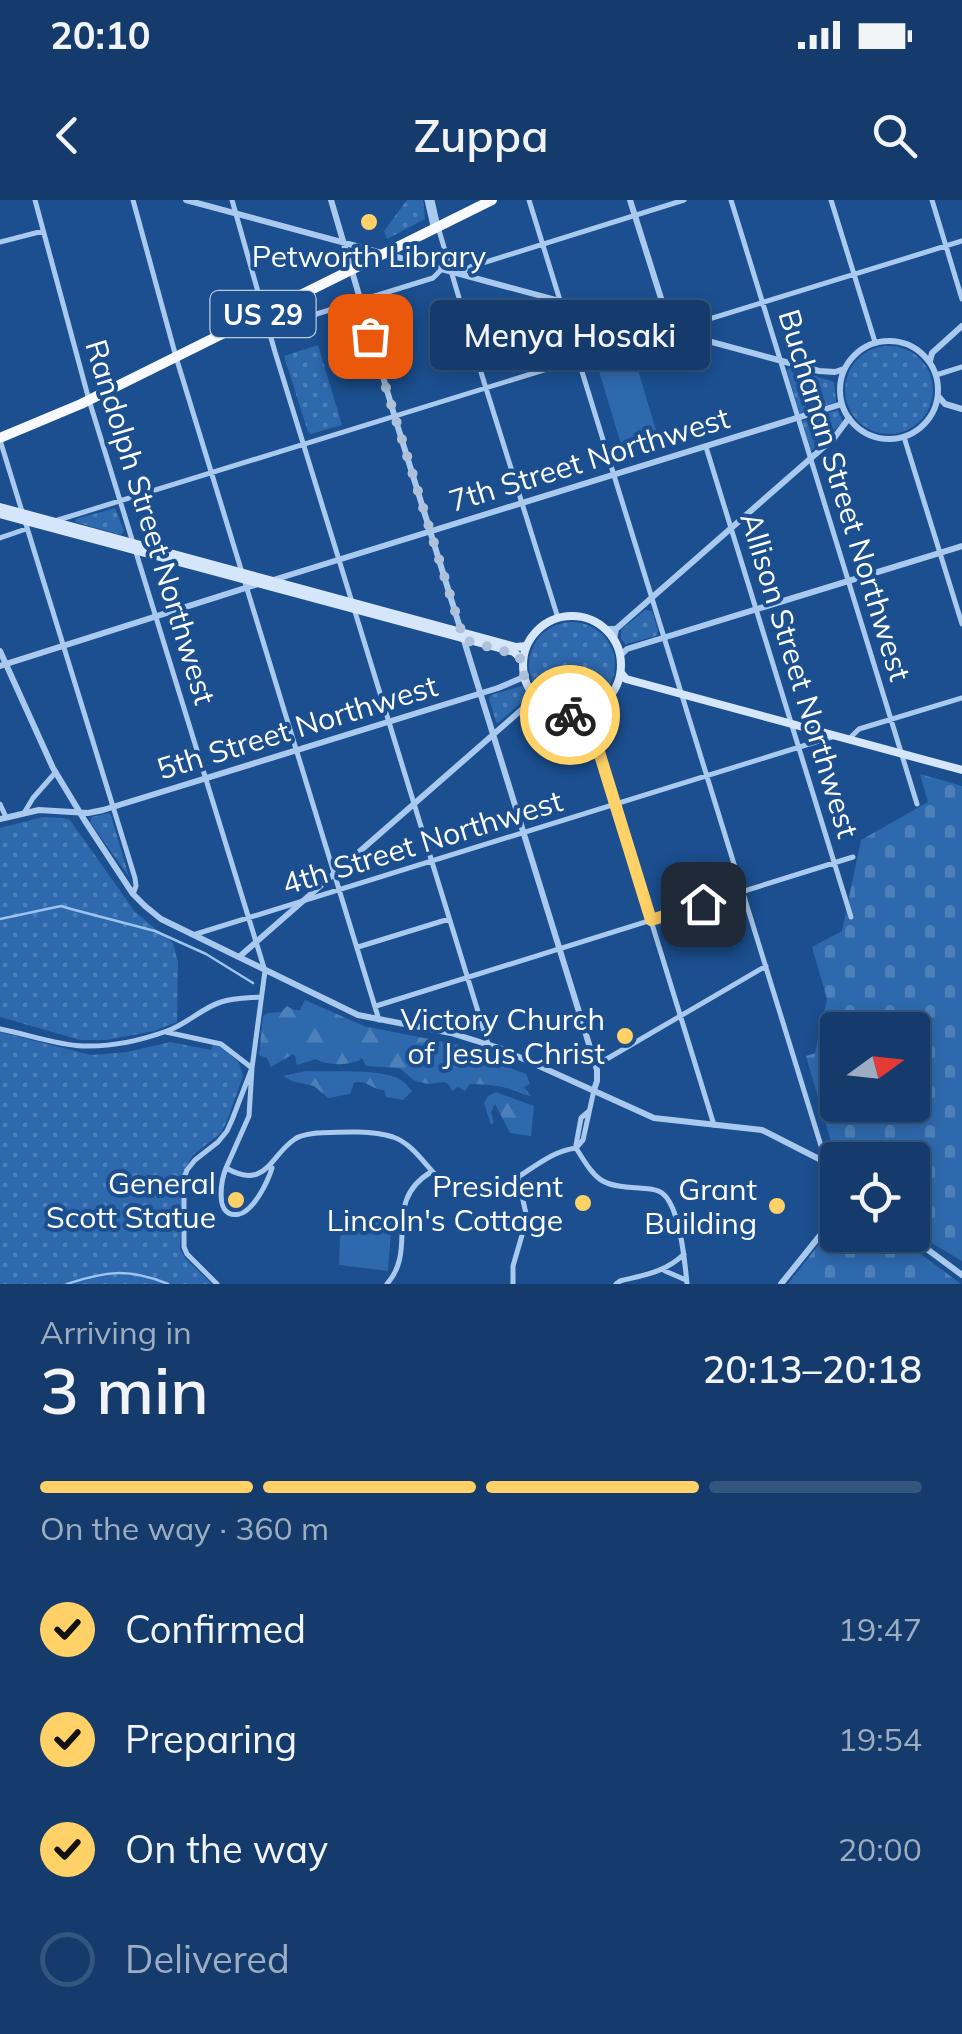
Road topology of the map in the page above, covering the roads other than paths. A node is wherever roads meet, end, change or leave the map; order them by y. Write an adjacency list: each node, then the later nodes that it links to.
1 (35, 200): 17 (street, Randolph Street Northwest)
2 (133, 200): 38 (street)
3 (186, 200): 14 (street)
4 (232, 200): 14 (street)
5 (331, 200): 20 (street)
6 (430, 200): 16 (street)
7 (492, 200): 16 (highway, US 29)
8 (529, 200): 21 (street)
9 (630, 200): 15 (street)
10 (684, 200): 15 (street)
11 (731, 200): 31 (street, Buchanan Street Northwest)
12 (831, 200): 27 (street)
13 (932, 200): 22 (street)
14 (236, 214): 20 (street); 32 (street)
15 (634, 216): 21 (street); 35 (street)
16 (435, 228): 23 (highway, US 29); 25 (street)
17 (43, 231): 19 (street); 48 (street, Randolph Street Northwest)
18 (962, 241): 22 (street)
19 (0, 242)
20 (342, 242): 23 (street); 24 (street)
21 (542, 243): 26 (street); 30 (street)
22 (946, 246): 27 (street); 28 (street)
23 (385, 254): 24 (highway, US 29); 25 (street)
24 (350, 270): 29 (street); 32 (highway, US 29)
25 (447, 270): 26 (street); 29 (street); 46 (street)
26 (461, 274): 30 (street)
27 (854, 275): 31 (street); 36 (street)
28 (962, 299)
29 (360, 301): 34 (street); 53 (street)
30 (560, 301): 35 (street); 39 (street)
31 (762, 303): 35 (street); 40 (street, Buchanan Street Northwest)
32 (264, 314): 34 (street); 38 (highway, US 29)
33 (962, 326): 37 (street)
34 (268, 330): 60 (street)
35 (671, 331): 39 (street); 40 (street)
36 (875, 342): 37 (street); 42 (street)
37 (928, 356): 44 (street)
38 (176, 357): 48 (highway, US 29); 63 (street)
39 (578, 360): 46 (street); 64 (street)
40 (780, 360): 43 (street); 54 (street, Buchanan Street Northwest)
41 (962, 367): 44 (street)
42 (844, 369): 43 (street); 45 (street)
43 (827, 372): 45 (street)
44 (936, 375): 47 (street)
45 (840, 385): 49 (street)
46 (486, 388): 53 (street); 66 (street)
47 (938, 396): 50 (street); 51 (street)
48 (89, 400): 59 (highway, US 29); 65 (street, Randolph Street Northwest)
49 (842, 404): 54 (street, 7th Street Northwest); 55 (street)
50 (945, 404): 51 (street); 52 (street)
51 (935, 408): 58 (street)
52 (962, 409)
53 (394, 416): 60 (street); 71 (street)
54 (798, 418): 61 (street, 7th Street Northwest); 62 (street, Buchanan Street Northwest)
55 (849, 418): 56 (street); 57 (street)
56 (856, 426): 57 (street); 58 (street)
57 (842, 430): 62 (street)
58 (904, 437): 75 (street)
59 (0, 439): 68 (street)
60 (303, 444): 63 (street); 76 (street)
61 (706, 446): 64 (street, 7th Street Northwest); 70 (street, Allison Street Northwest)
62 (810, 458): 70 (street); 79 (street, Buchanan Street Northwest)
63 (211, 473): 65 (street); 77 (street)
64 (614, 475): 66 (street, 7th Street Northwest); 81 (street)
65 (119, 501): 69 (street); 73 (street, Randolph Street Northwest)
66 (522, 503): 71 (street, 7th Street Northwest); 85 (street)
67 (0, 510): 68 (main road)
68 (24, 521): 69 (main road); 72 (street); 73 (main road); 90 (street)
69 (55, 521): 73 (main road)
70 (731, 528): 81 (street); 83 (street, Allison Street Northwest)
71 (430, 532): 76 (street, 7th Street Northwest); 87 (street)
72 (0, 538)
73 (132, 546): 77 (main road); 84 (street, Randolph Street Northwest)
74 (962, 546): 75 (street)
75 (940, 553): 79 (street); 86 (street)
76 (338, 560): 78 (street, 7th Street Northwest); 82 (street)
77 (244, 580): 78 (main road); 80 (main road); 84 (street); 109 (street)
78 (272, 580): 80 (street, 7th Street Northwest); 82 (main road)
79 (848, 581): 83 (street); 102 (street, Buchanan Street Northwest)
80 (259, 584): 82 (main road)
81 (652, 596): 88 (street); 89 (street)
82 (354, 606): 87 (main road); 103 (street)
83 (756, 609): 88 (street); 104 (street, Allison Street Northwest)
84 (155, 617): 90 (street); 114 (street, Randolph Street Northwest)
85 (558, 618): 89 (main road); 91 (main road)
86 (962, 624)
87 (463, 636): 91 (main road); 93 (main road); 97 (street)
88 (664, 638): 89 (street); 98 (street)
89 (619, 644): 96 (main road)
90 (63, 646): 94 (street); 119 (street)
91 (526, 646): 93 (main road)
92 (0, 651): 94 (street)
93 (523, 661): 95 (main road)
94 (3, 665): 112 (street)
95 (524, 677): 97 (street, 5th Street Northwest); 100 (main road)
96 (622, 679): 98 (main road); 101 (main road)
97 (481, 694): 103 (street, 5th Street Northwest); 105 (street)
98 (682, 694): 104 (main road); 113 (street)
99 (962, 698): 102 (street)
100 (538, 701): 101 (main road); 105 (street)
101 (587, 713): 118 (street)
102 (891, 720): 107 (street); 110 (street, Buchanan Street Northwest)
103 (389, 722): 109 (street, 5th Street Northwest); 116 (street)
104 (792, 724): 106 (main road); 108 (street, Allison Street Northwest)
105 (493, 734): 116 (street); 123 (street)
106 (836, 736): 107 (main road); 108 (street, 4th Street Northwest)
107 (849, 739): 110 (main road)
108 (799, 748): 113 (street, 4th Street Northwest); 126 (street, Allison Street Northwest)
109 (297, 750): 114 (street, 5th Street Northwest); 127 (street)
110 (902, 754): 111 (main road); 117 (street, Buchanan Street Northwest)
111 (962, 770)
112 (56, 772): 120 (street); 121 (street)
113 (707, 776): 118 (street, 4th Street Northwest); 129 (street)
114 (205, 779): 119 (street, 5th Street Northwest); 133 (street, Randolph Street Northwest)
115 (0, 804): 122 (street)
116 (414, 804): 125 (street); 127 (street)
117 (917, 804)
118 (616, 805): 123 (street, 4th Street Northwest); 135 (street)
119 (113, 807): 121 (street, 5th Street Northwest); 130 (street)
120 (24, 812): 121 (street, 5th Street Northwest); 122 (street, 5th Street Northwest)
121 (80, 813): 130 (street)
122 (3, 818)
123 (524, 834): 125 (street, 4th Street Northwest); 139 (street)
124 (854, 857): 126 (street)
125 (432, 862): 128 (street, 4th Street Northwest); 134 (street)
126 (834, 863): 129 (street); 132 (street, Allison Street Northwest)
127 (336, 873): 128 (street); 131 (street)
128 (340, 890): 131 (street, 4th Street Northwest); 138 (street)
129 (742, 891): 135 (street); 141 (street)
130 (133, 894): 136 (street)
131 (301, 903): 133 (street, 4th Street Northwest); 137 (street)
132 (851, 915)
133 (248, 919): 136 (street, 4th Street Northwest); 137 (street, Randolph Street Northwest)
134 (450, 919): 138 (street); 143 (street)
135 (651, 920): 139 (street); 146 (street)
136 (193, 935): 140 (street)
137 (256, 942): 140 (street); 142 (street, Randolph Street Northwest)
138 (358, 948): 145 (street)
139 (559, 948): 143 (street); 151 (street)
140 (239, 957): 142 (street)
141 (766, 966): 146 (street); 155 (street)
142 (265, 970): 144 (street); 147 (street)
143 (467, 977): 145 (street); 150 (street)
144 (260, 996): 149 (street); 152 (street)
145 (376, 1006): 147 (street)
146 (680, 1015): 151 (street); 154 (street)
147 (380, 1020): 150 (street)
148 (0, 1029): 149 (street)
149 (166, 1032): 152 (street)
150 (488, 1044): 153 (street)
151 (595, 1064): 153 (street)
152 (252, 1068): 159 (street); 168 (street)
153 (594, 1090): 154 (street); 156 (street)
154 (714, 1125): 157 (street)
155 (820, 1142)
156 (576, 1148): 161 (street); 164 (street)
157 (820, 1160)
158 (272, 1165): 159 (street); 159 (street); 160 (street)
159 (226, 1168)
160 (432, 1172): 161 (street); 169 (street)
161 (518, 1178): 170 (street)
162 (820, 1236): 172 (street)
163 (930, 1251): 166 (street)
164 (684, 1254): 165 (street); 167 (street)
165 (662, 1270): 167 (street); 171 (street)
166 (962, 1275)
167 (686, 1282)
168 (218, 1284)
169 (387, 1284)
170 (513, 1284)
171 (616, 1284)
172 (782, 1284)

